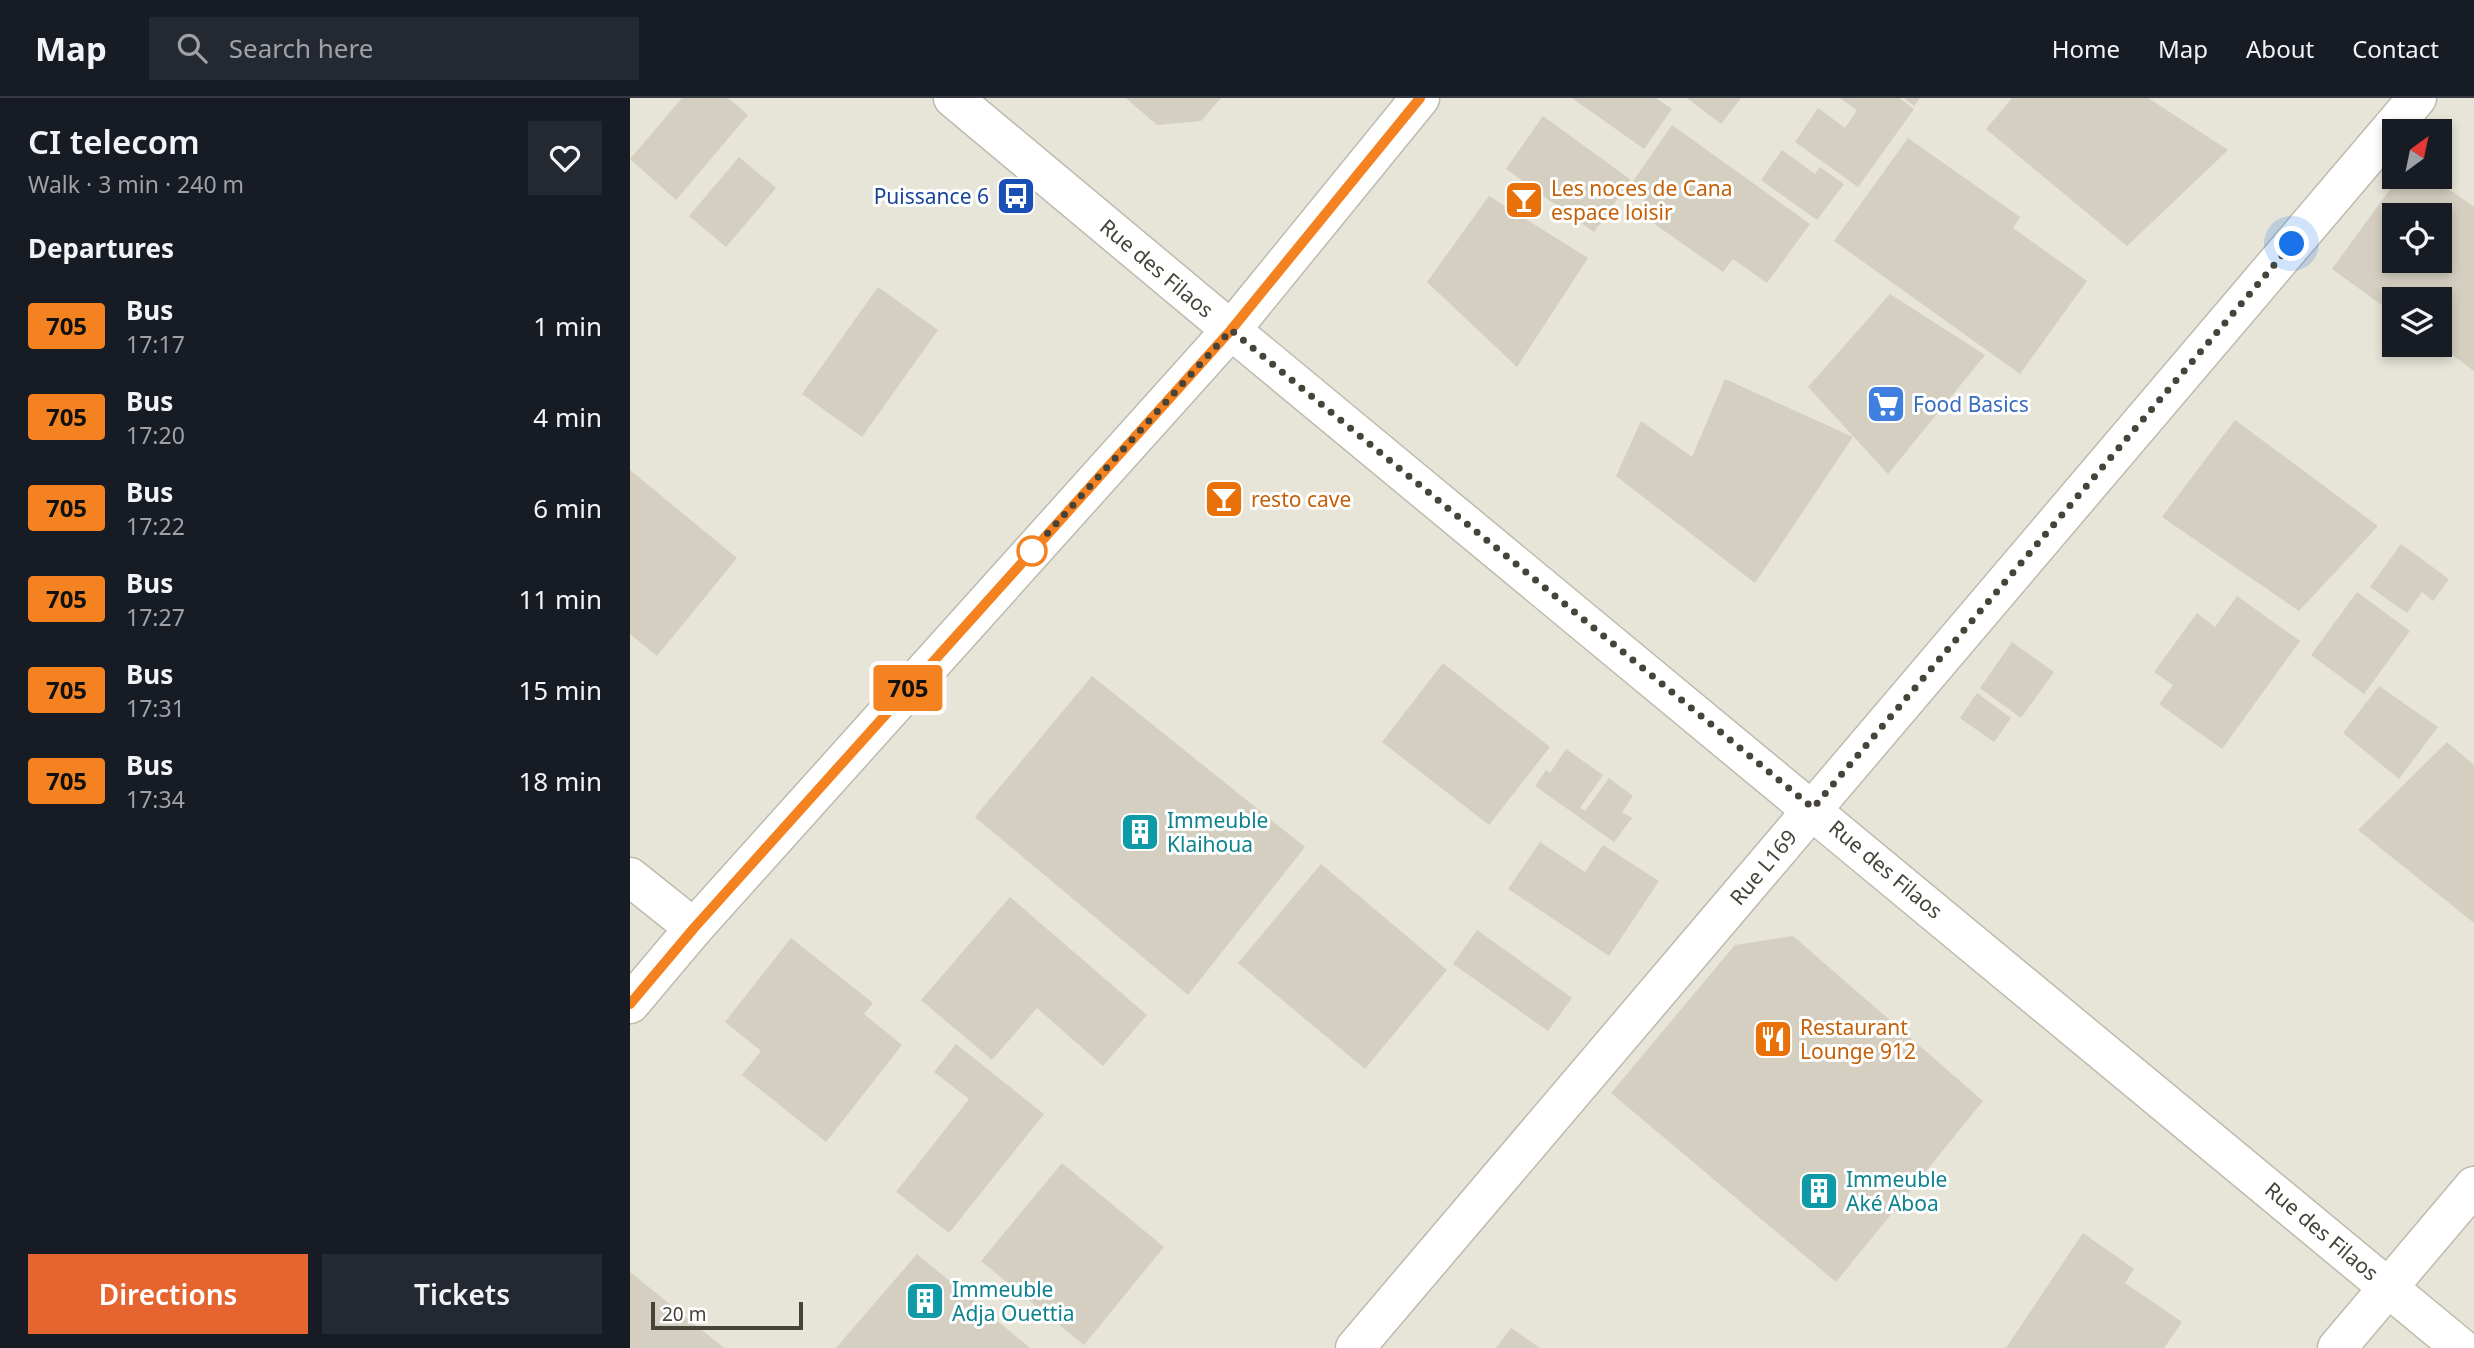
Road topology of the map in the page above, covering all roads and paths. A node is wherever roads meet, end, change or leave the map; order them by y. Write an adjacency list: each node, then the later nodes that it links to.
1 (953, 98): 4 (street, Rue des Filaos)
2 (1420, 98): 4 (street)
3 (2417, 98): 5 (street, Rue L169)
4 (1231, 330): 5 (street, Rue des Filaos); 7 (street)
5 (1813, 808): 10 (street, Rue des Filaos); 11 (street, Rue L169)
6 (630, 877): 7 (street)
7 (694, 928): 8 (street)
8 (630, 1004)
9 (2474, 1186): 10 (street)
10 (2390, 1287): 12 (street); 13 (street, Rue des Filaos)
11 (1356, 1348)
12 (2337, 1348)
13 (2460, 1348)

